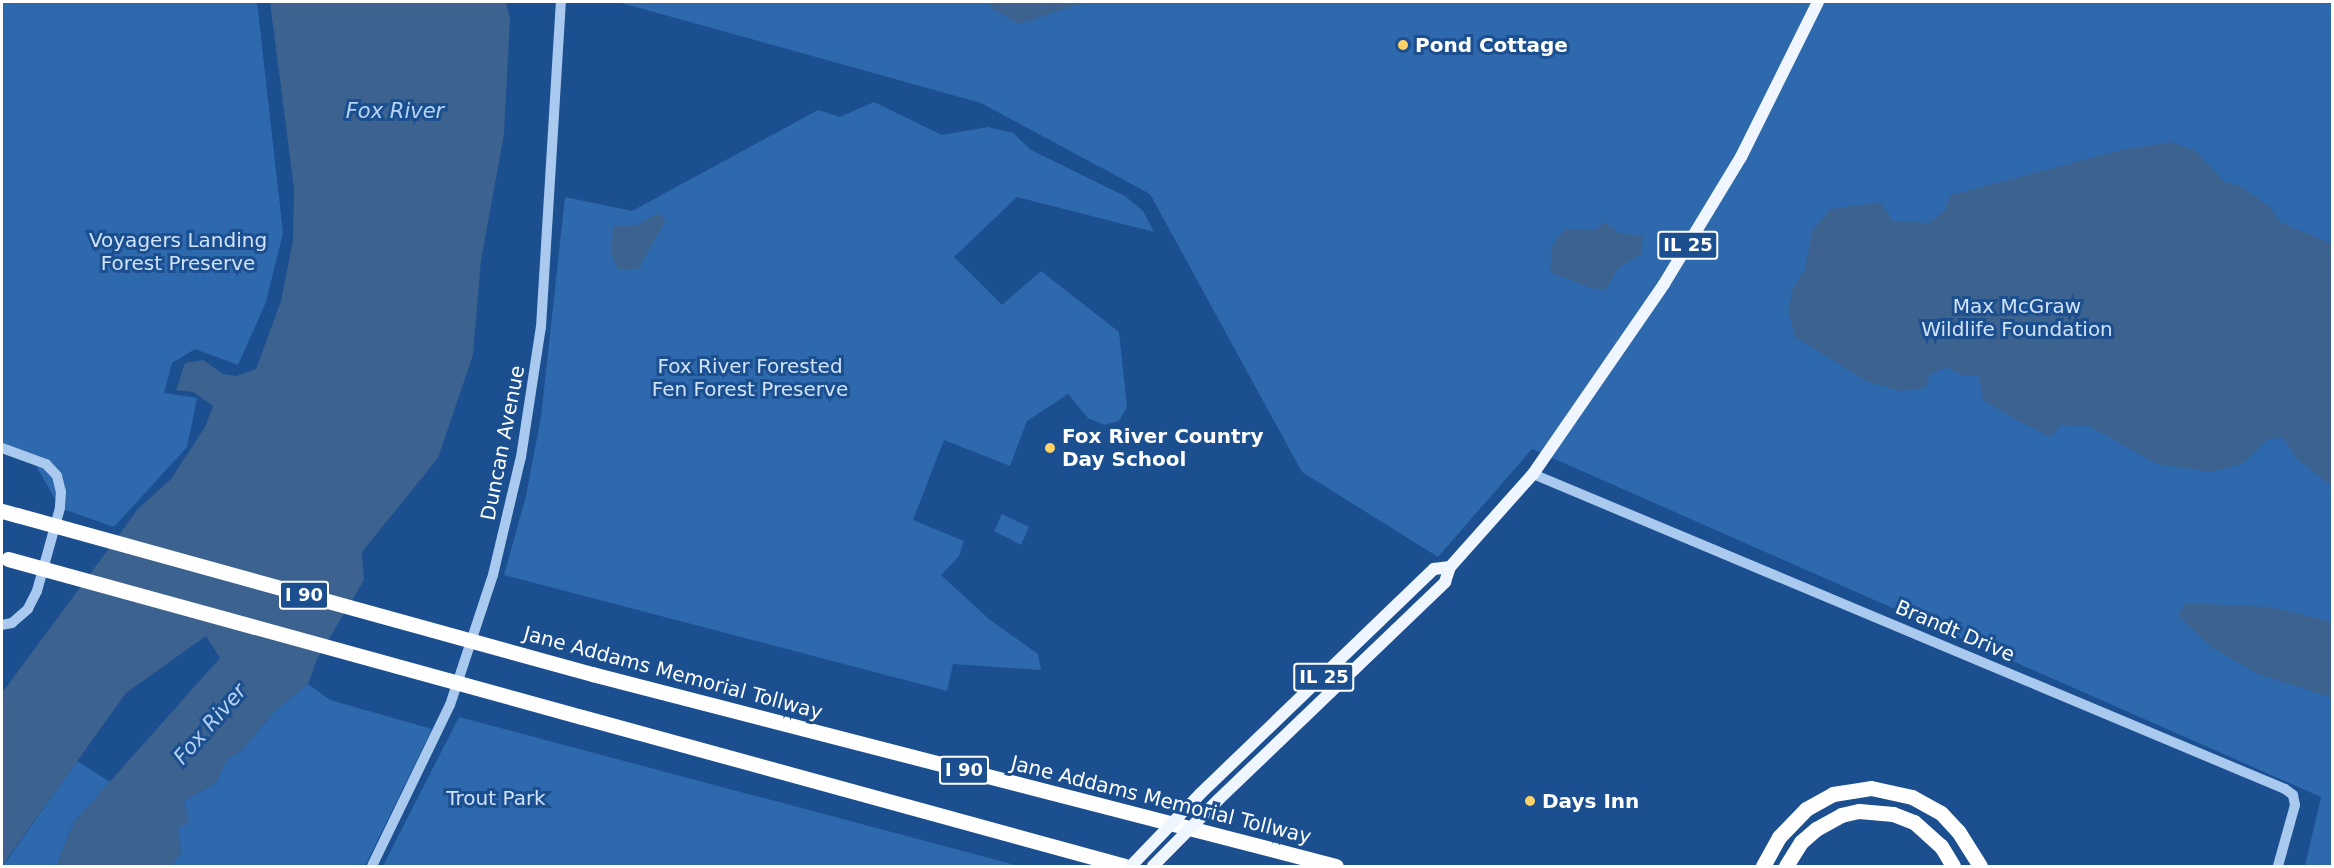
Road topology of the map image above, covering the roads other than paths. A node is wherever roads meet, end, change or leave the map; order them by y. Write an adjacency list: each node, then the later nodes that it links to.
1 (561, 2): 9 (street, Duncan Avenue)
2 (1818, 2): 4 (main road, IL 25)
3 (2, 448): 8 (street)
4 (1533, 474): 7 (main road, IL 25); 18 (street, Brandt Drive)
5 (2, 511): 13 (highway, Jane Addams Memorial Tollway / I 90, bridge)
6 (5, 558): 10 (highway, I 90, bridge)
7 (1450, 567): 11 (main road, IL 25, bridge); 12 (main road, IL 25, bridge)
8 (2, 625)
9 (372, 867)
10 (1125, 867)
11 (1131, 867)
12 (1153, 867)
13 (1336, 867)
14 (1763, 867): 17 (highway)
15 (1785, 867): 16 (highway)
16 (1953, 867)
17 (1980, 867)
18 (2278, 867)

